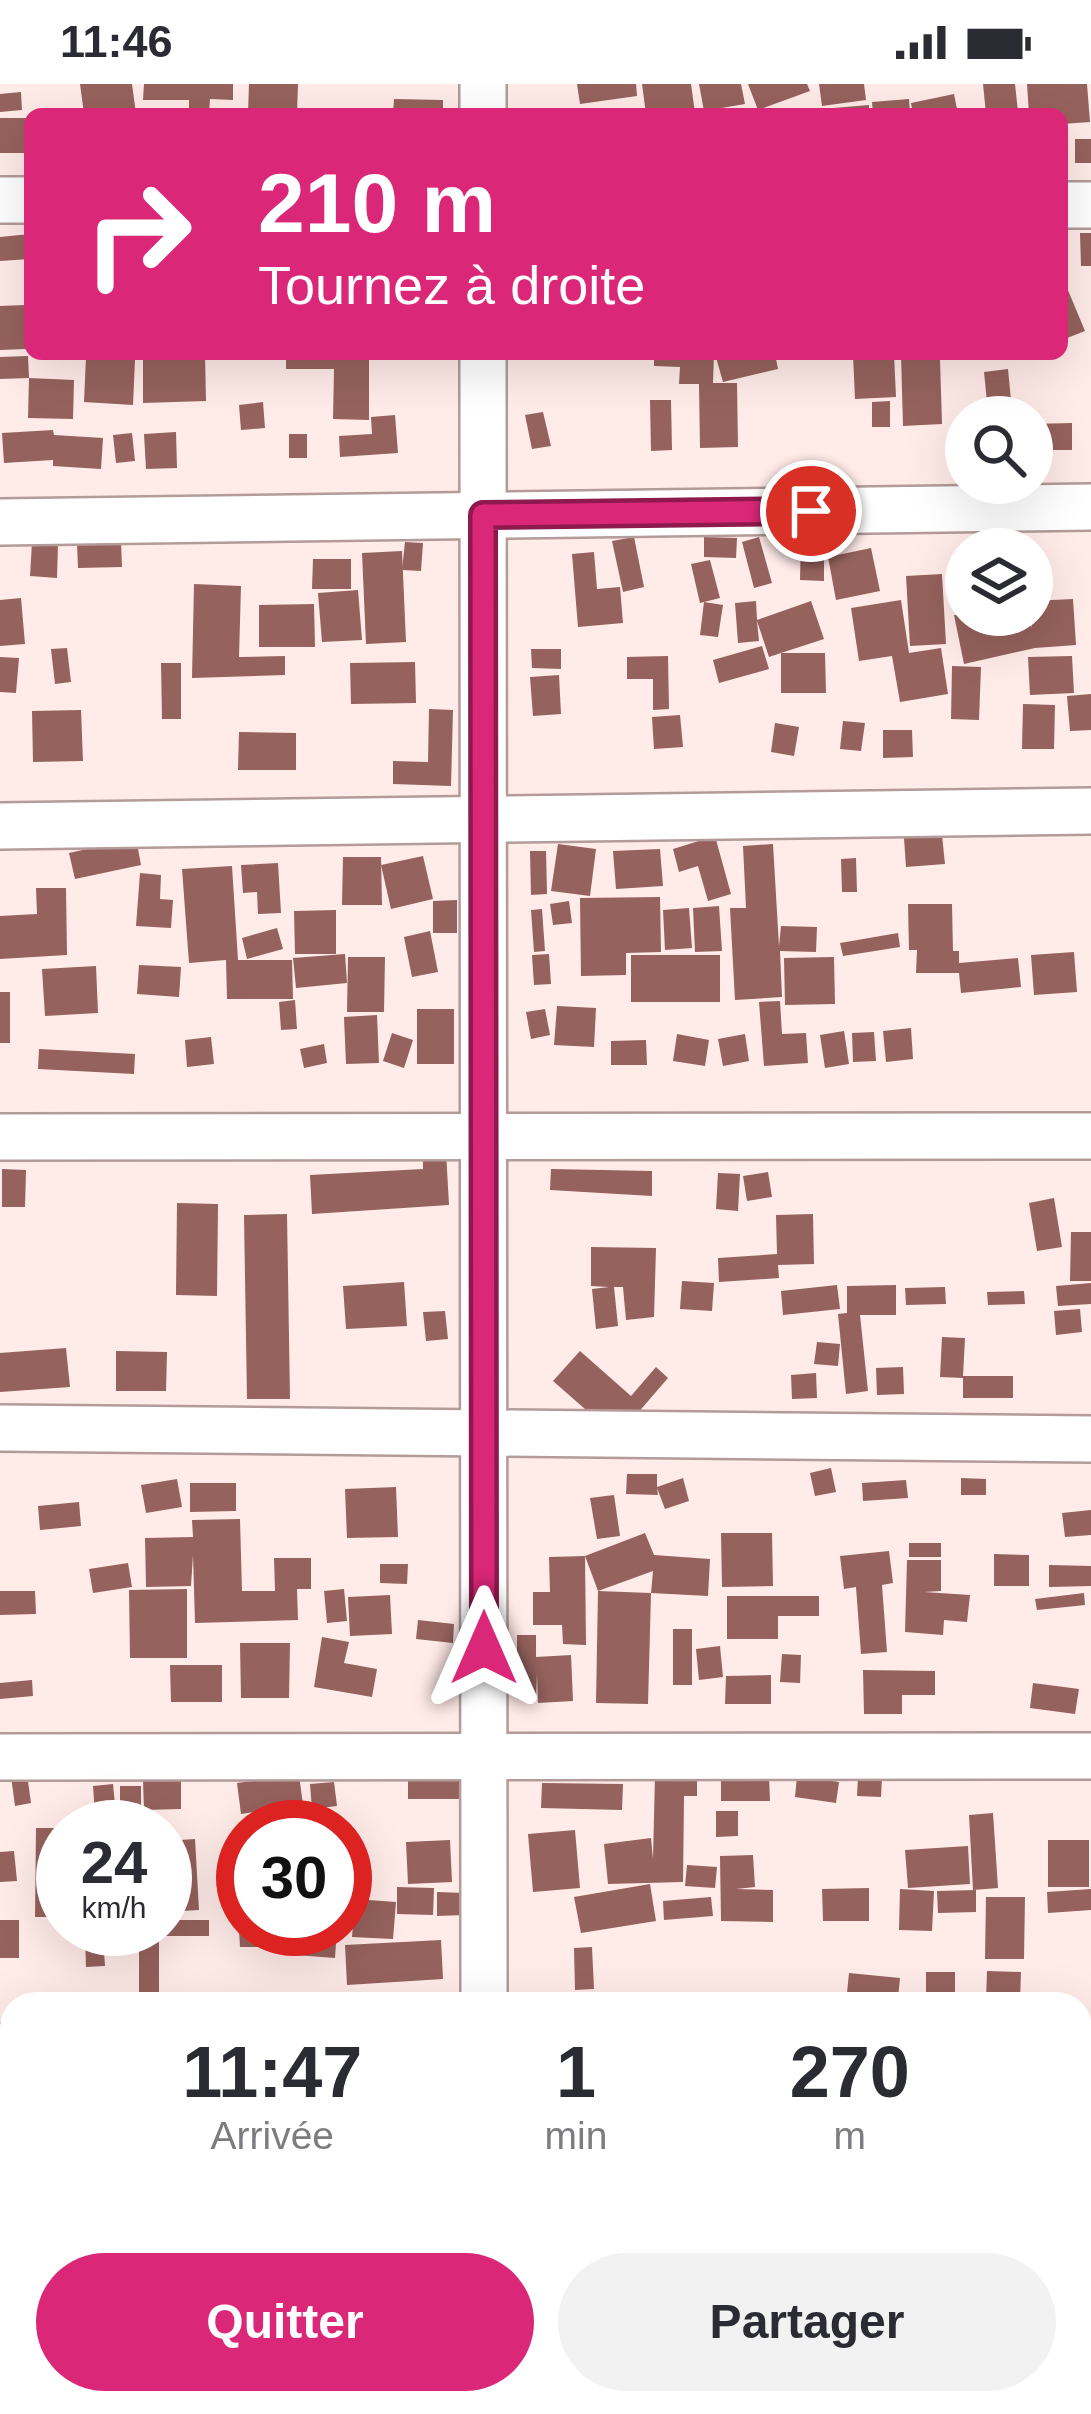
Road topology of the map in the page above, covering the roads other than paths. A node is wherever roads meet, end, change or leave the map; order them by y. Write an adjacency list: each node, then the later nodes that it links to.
1 (483, 360): 3 (street)
2 (1091, 507): 3 (street)
3 (483, 515): 4 (street); 6 (street)
4 (0, 522)
5 (1091, 811): 6 (street)
6 (484, 819): 7 (street); 10 (street)
7 (0, 826)
8 (1091, 1136): 10 (street)
9 (0, 1137): 10 (street)
10 (484, 1137): 12 (street)
11 (0, 1428): 12 (street)
12 (484, 1433): 13 (street); 14 (street)
13 (1091, 1439)
14 (484, 1756): 15 (street); 16 (street); 17 (street)
15 (1091, 1756)
16 (0, 1757)
17 (484, 1992)

